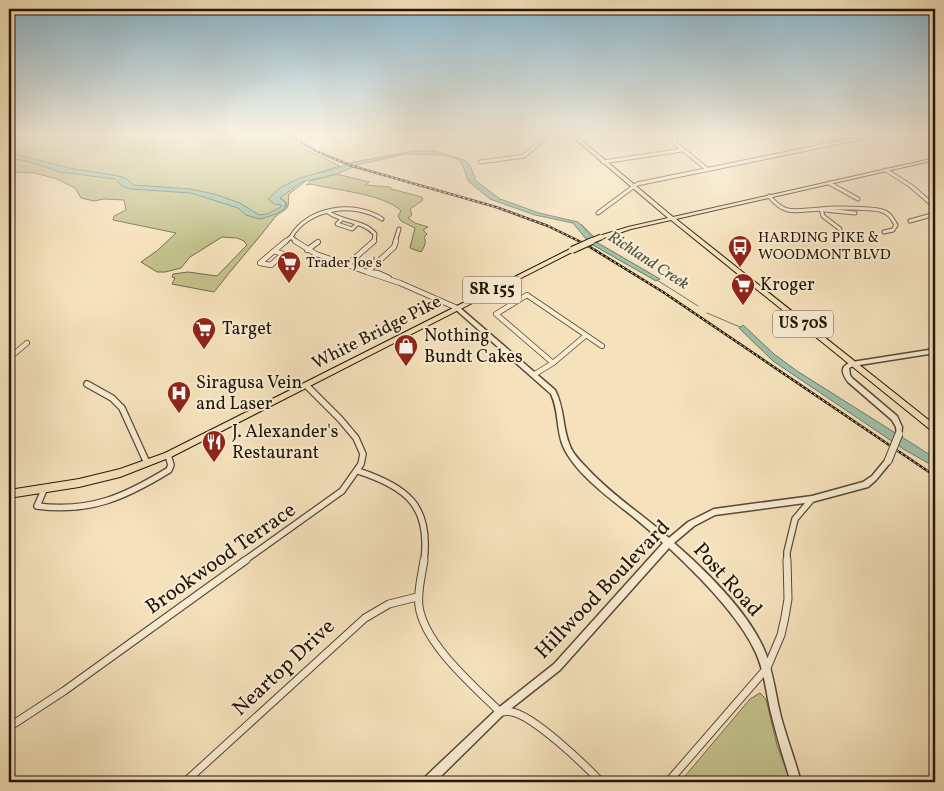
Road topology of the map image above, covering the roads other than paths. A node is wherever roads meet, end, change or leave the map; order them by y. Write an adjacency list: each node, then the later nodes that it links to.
1 (613, 170): 5 (main road, US 70S)
2 (703, 170): 5 (street)
3 (886, 170): 4 (main road, White Bridge Pike); 9 (street)
4 (830, 183): 6 (main road, White Bridge Pike); 7 (street)
5 (634, 187): 8 (main road, US 70S); 12 (street)
6 (769, 196): 10 (street); 15 (main road, White Bridge Pike)
7 (858, 199)
8 (656, 206): 15 (main road, US 70S); 20 (main road)
9 (935, 207)
10 (821, 210): 16 (street); 24 (street)
11 (328, 212): 17 (street); 18 (street); 26 (street)
12 (598, 213)
13 (935, 214): 19 (street)
14 (885, 217): 16 (street)
15 (671, 218): 20 (main road, White Bridge Pike / SR 155); 23 (main road, US 70S)
16 (892, 218): 25 (street)
17 (342, 219): 21 (street); 21 (street)
18 (382, 219)
19 (910, 221)
20 (654, 222): 23 (main road); 32 (main road, White Bridge Pike / SR 155, bridge)
21 (357, 224): 30 (street)
22 (400, 228): 31 (street)
23 (684, 229): 39 (main road, US 70S)
24 (840, 229)
25 (884, 232)
26 (291, 237): 28 (street); 29 (street)
27 (318, 242): 28 (street)
28 (307, 250): 30 (street)
29 (273, 251): 29 (street)
30 (347, 265): 31 (street)
31 (367, 272): 32 (street)
32 (457, 308): 40 (street, Post Road); 42 (main road, White Bridge Pike / SR 155)
33 (585, 336): 35 (street); 38 (street); 38 (street)
34 (26, 343): 37 (street)
35 (602, 346)
36 (935, 351): 39 (street)
37 (9, 358)
38 (553, 363): 40 (street)
39 (852, 364): 43 (main road, US 70S); 49 (street, Hillwood Boulevard, bridge)
40 (535, 374): 50 (street, Post Road)
41 (87, 384): 45 (street)
42 (307, 386): 44 (main road, White Bridge Pike / SR 155); 46 (street)
43 (935, 429)
44 (168, 455): 45 (main road, White Bridge Pike / SR 155); 47 (street)
45 (147, 463): 47 (main road, White Bridge Pike / SR 155)
46 (358, 471): 51 (street); 54 (street, Brookwood Terrace)
47 (44, 490): 48 (main road, White Bridge Pike / SR 155)
48 (9, 494)
49 (812, 499): 50 (street, Hillwood Boulevard); 52 (street)
50 (669, 542): 52 (street, Post Road); 53 (street, Hillwood Boulevard)
51 (417, 597): 53 (street); 55 (street, Neartop Drive)
52 (767, 668): 58 (street); 59 (street, Post Road)
53 (500, 712): 56 (street, Hillwood Boulevard); 57 (street)
54 (9, 727)
55 (185, 782)
56 (428, 782)
57 (601, 782)
58 (668, 782)
59 (796, 782)

